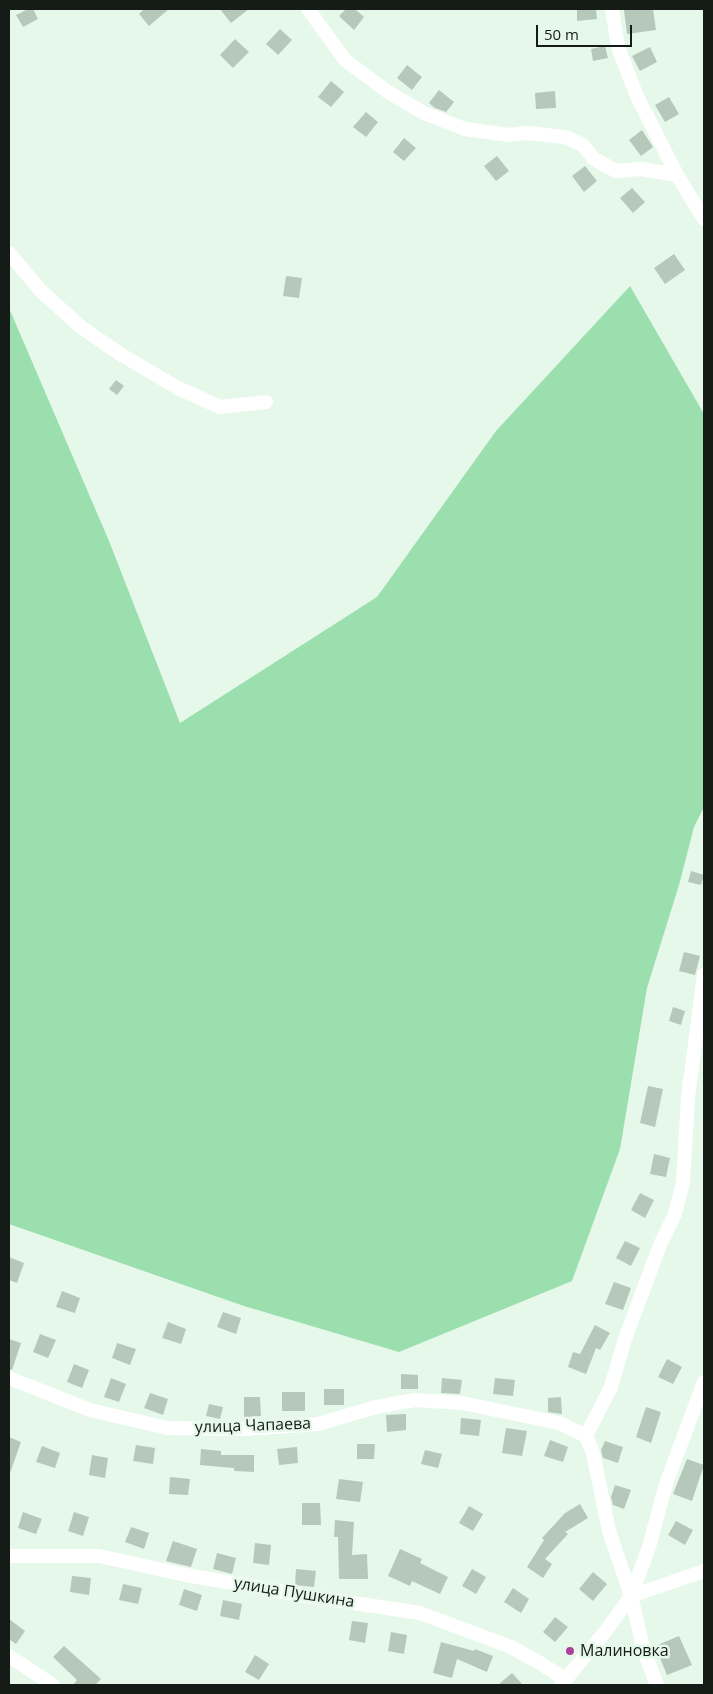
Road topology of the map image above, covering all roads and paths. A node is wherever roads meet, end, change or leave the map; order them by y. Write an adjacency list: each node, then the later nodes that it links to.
1 (308, 9): 3 (street)
2 (612, 9): 3 (street)
3 (677, 175): 4 (street)
4 (704, 219)
5 (9, 252): 6 (street)
6 (266, 402)
7 (704, 975): 10 (street)
8 (9, 1378): 10 (street, улица Чапаева)
9 (704, 1382): 13 (street)
10 (586, 1436): 13 (street)
11 (9, 1556): 15 (street, улица Пушкина)
12 (704, 1571): 13 (street)
13 (631, 1596): 15 (street); 17 (street)
14 (9, 1656): 16 (street)
15 (563, 1682)
16 (53, 1685)
17 (657, 1685)

